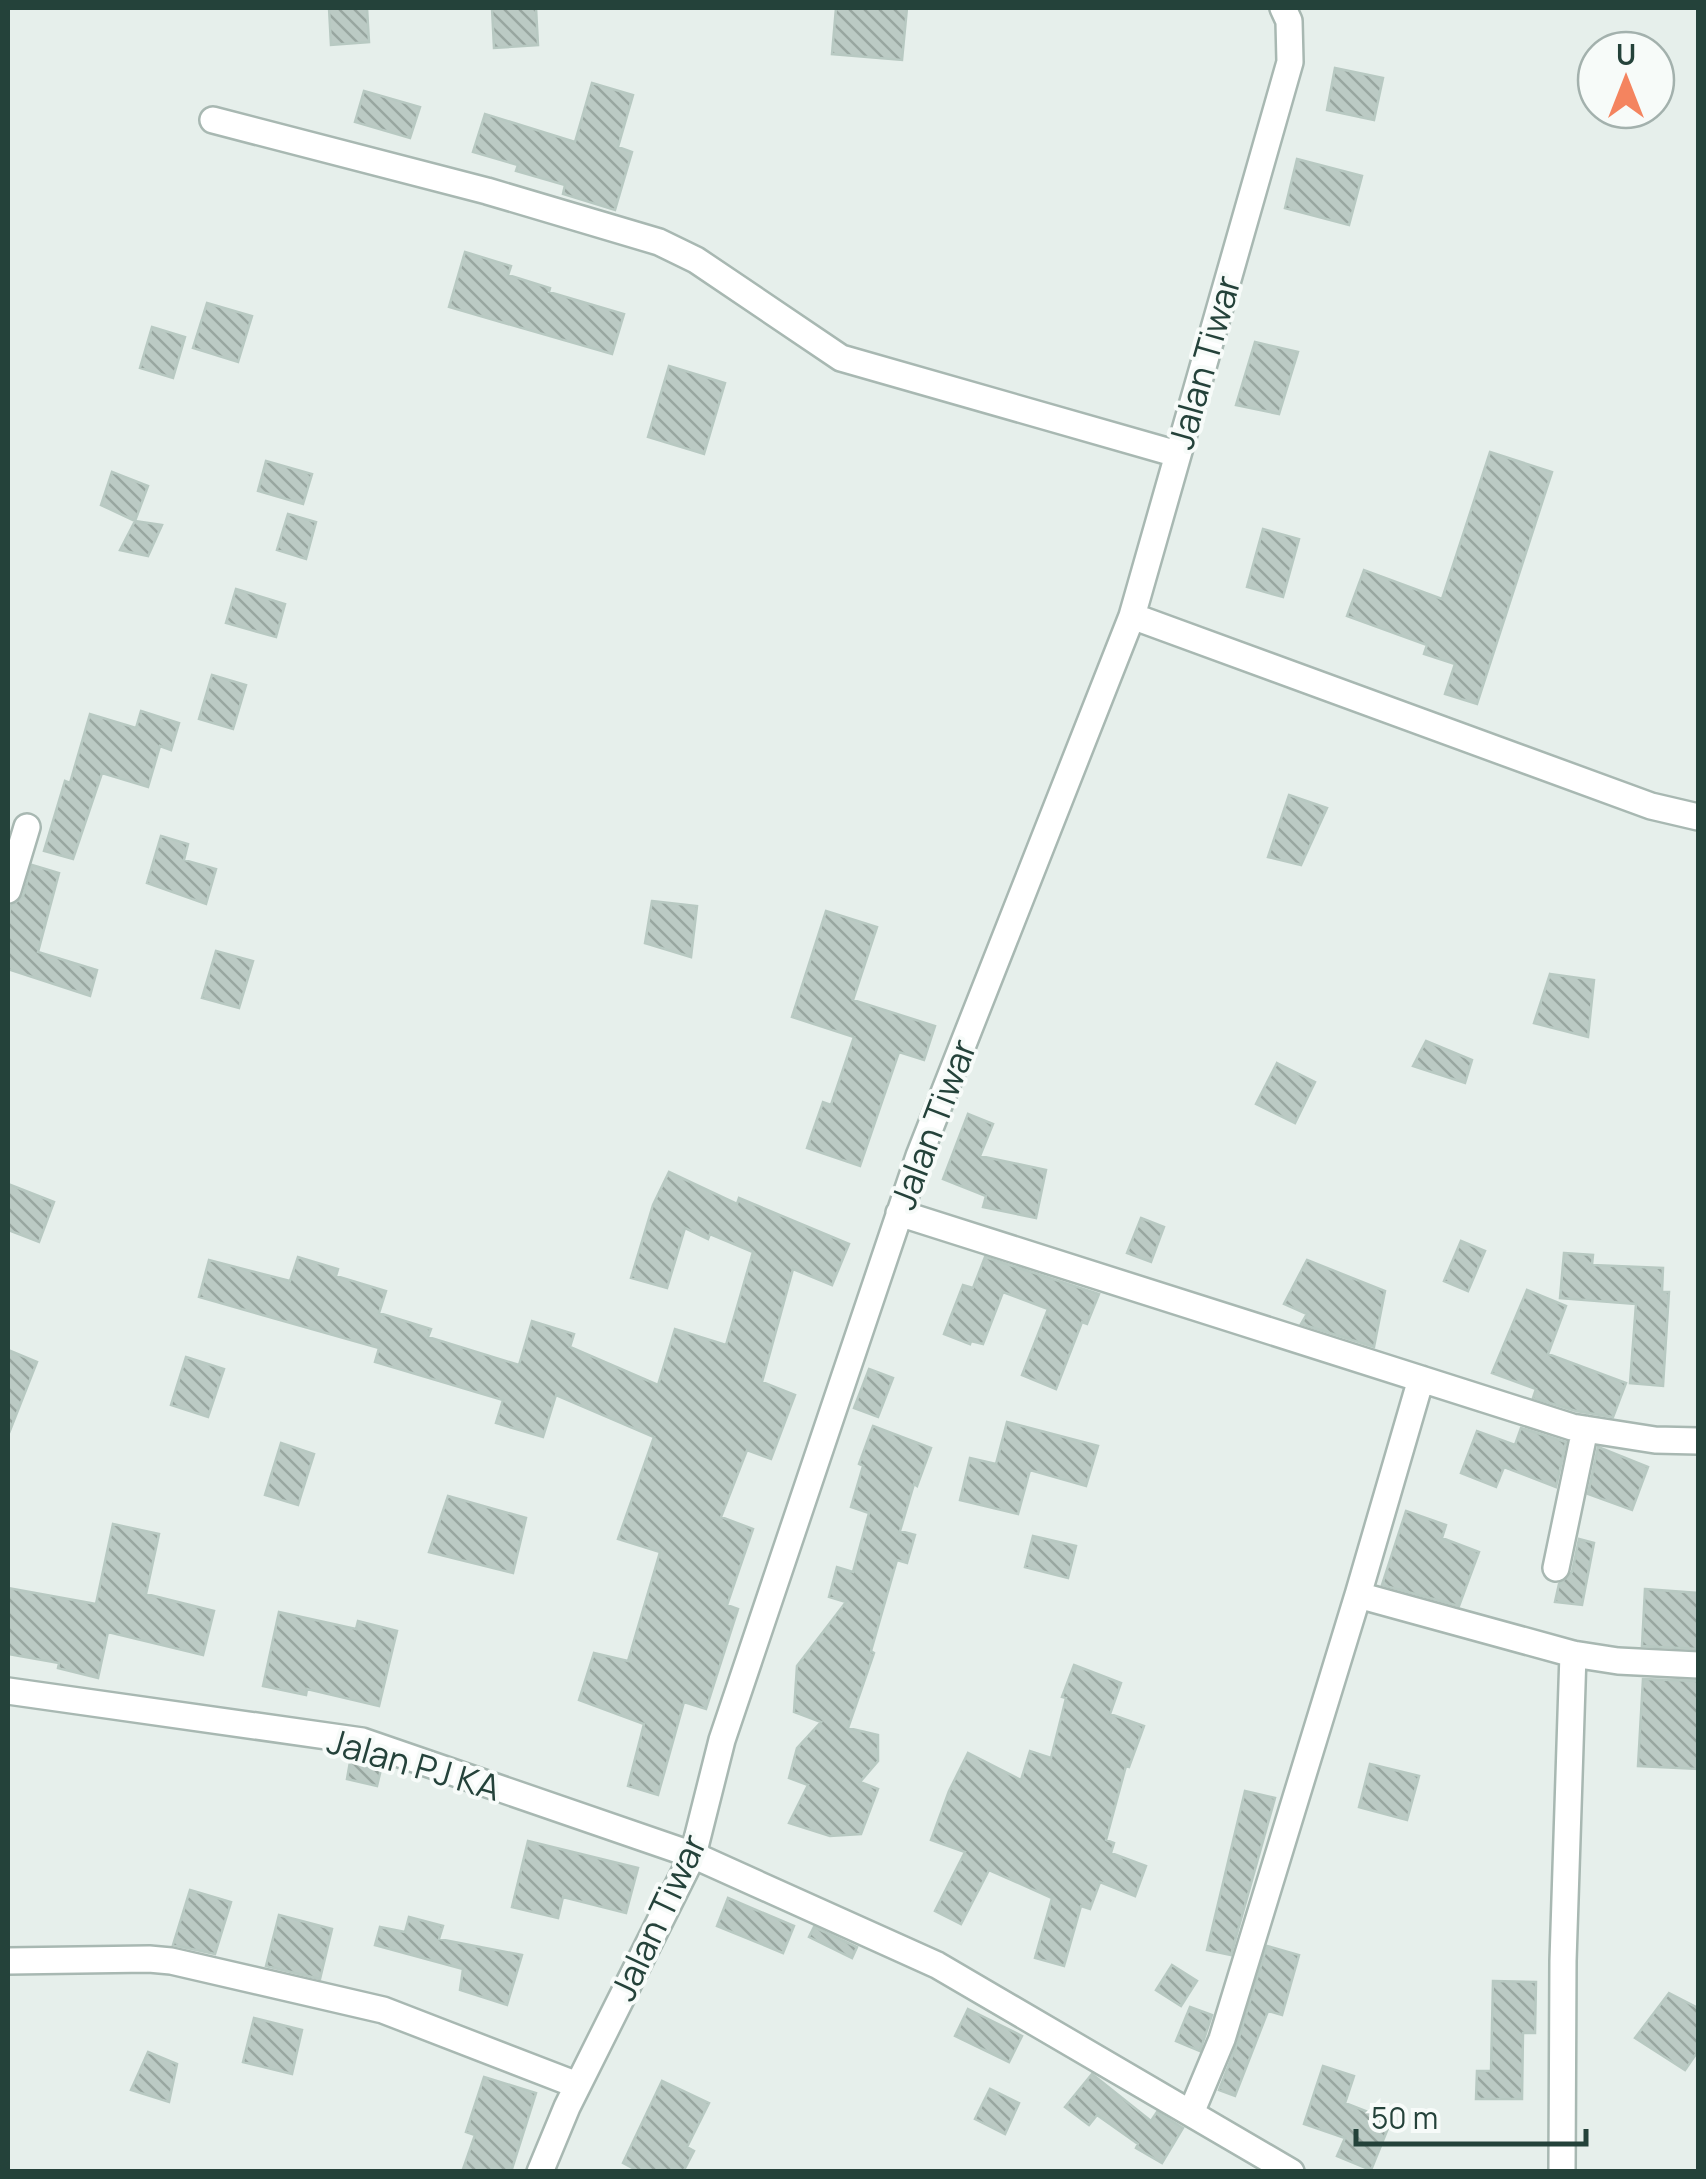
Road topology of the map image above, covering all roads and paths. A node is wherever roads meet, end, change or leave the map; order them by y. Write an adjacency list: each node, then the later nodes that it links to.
1 (1283, 8): 3 (street, Jalan Tiwar)
2 (213, 120): 3 (street)
3 (1177, 454): 4 (street, Jalan Tiwar)
4 (1132, 616): 5 (street); 8 (street, Jalan Tiwar)
5 (1698, 817)
6 (27, 827): 7 (street)
7 (8, 890)
8 (899, 1213): 9 (street); 17 (street, Jalan Tiwar)
9 (1420, 1379): 10 (street); 13 (street)
10 (1585, 1429): 11 (street); 12 (street)
11 (1698, 1441)
12 (1556, 1568)
13 (1358, 1595): 14 (street); 20 (street)
14 (1573, 1654): 15 (street); 23 (street)
15 (1698, 1666)
16 (8, 1691): 17 (street, Jalan PJ KA)
17 (693, 1855): 19 (street, Jalan Tiwar); 20 (street, Jalan PJ KA)
18 (8, 1962): 19 (street)
19 (577, 2085): 21 (street, Jalan Tiwar)
20 (1192, 2113): 22 (street, Jalan PJ KA)
21 (540, 2172)
22 (1291, 2172)
23 (1562, 2172)

